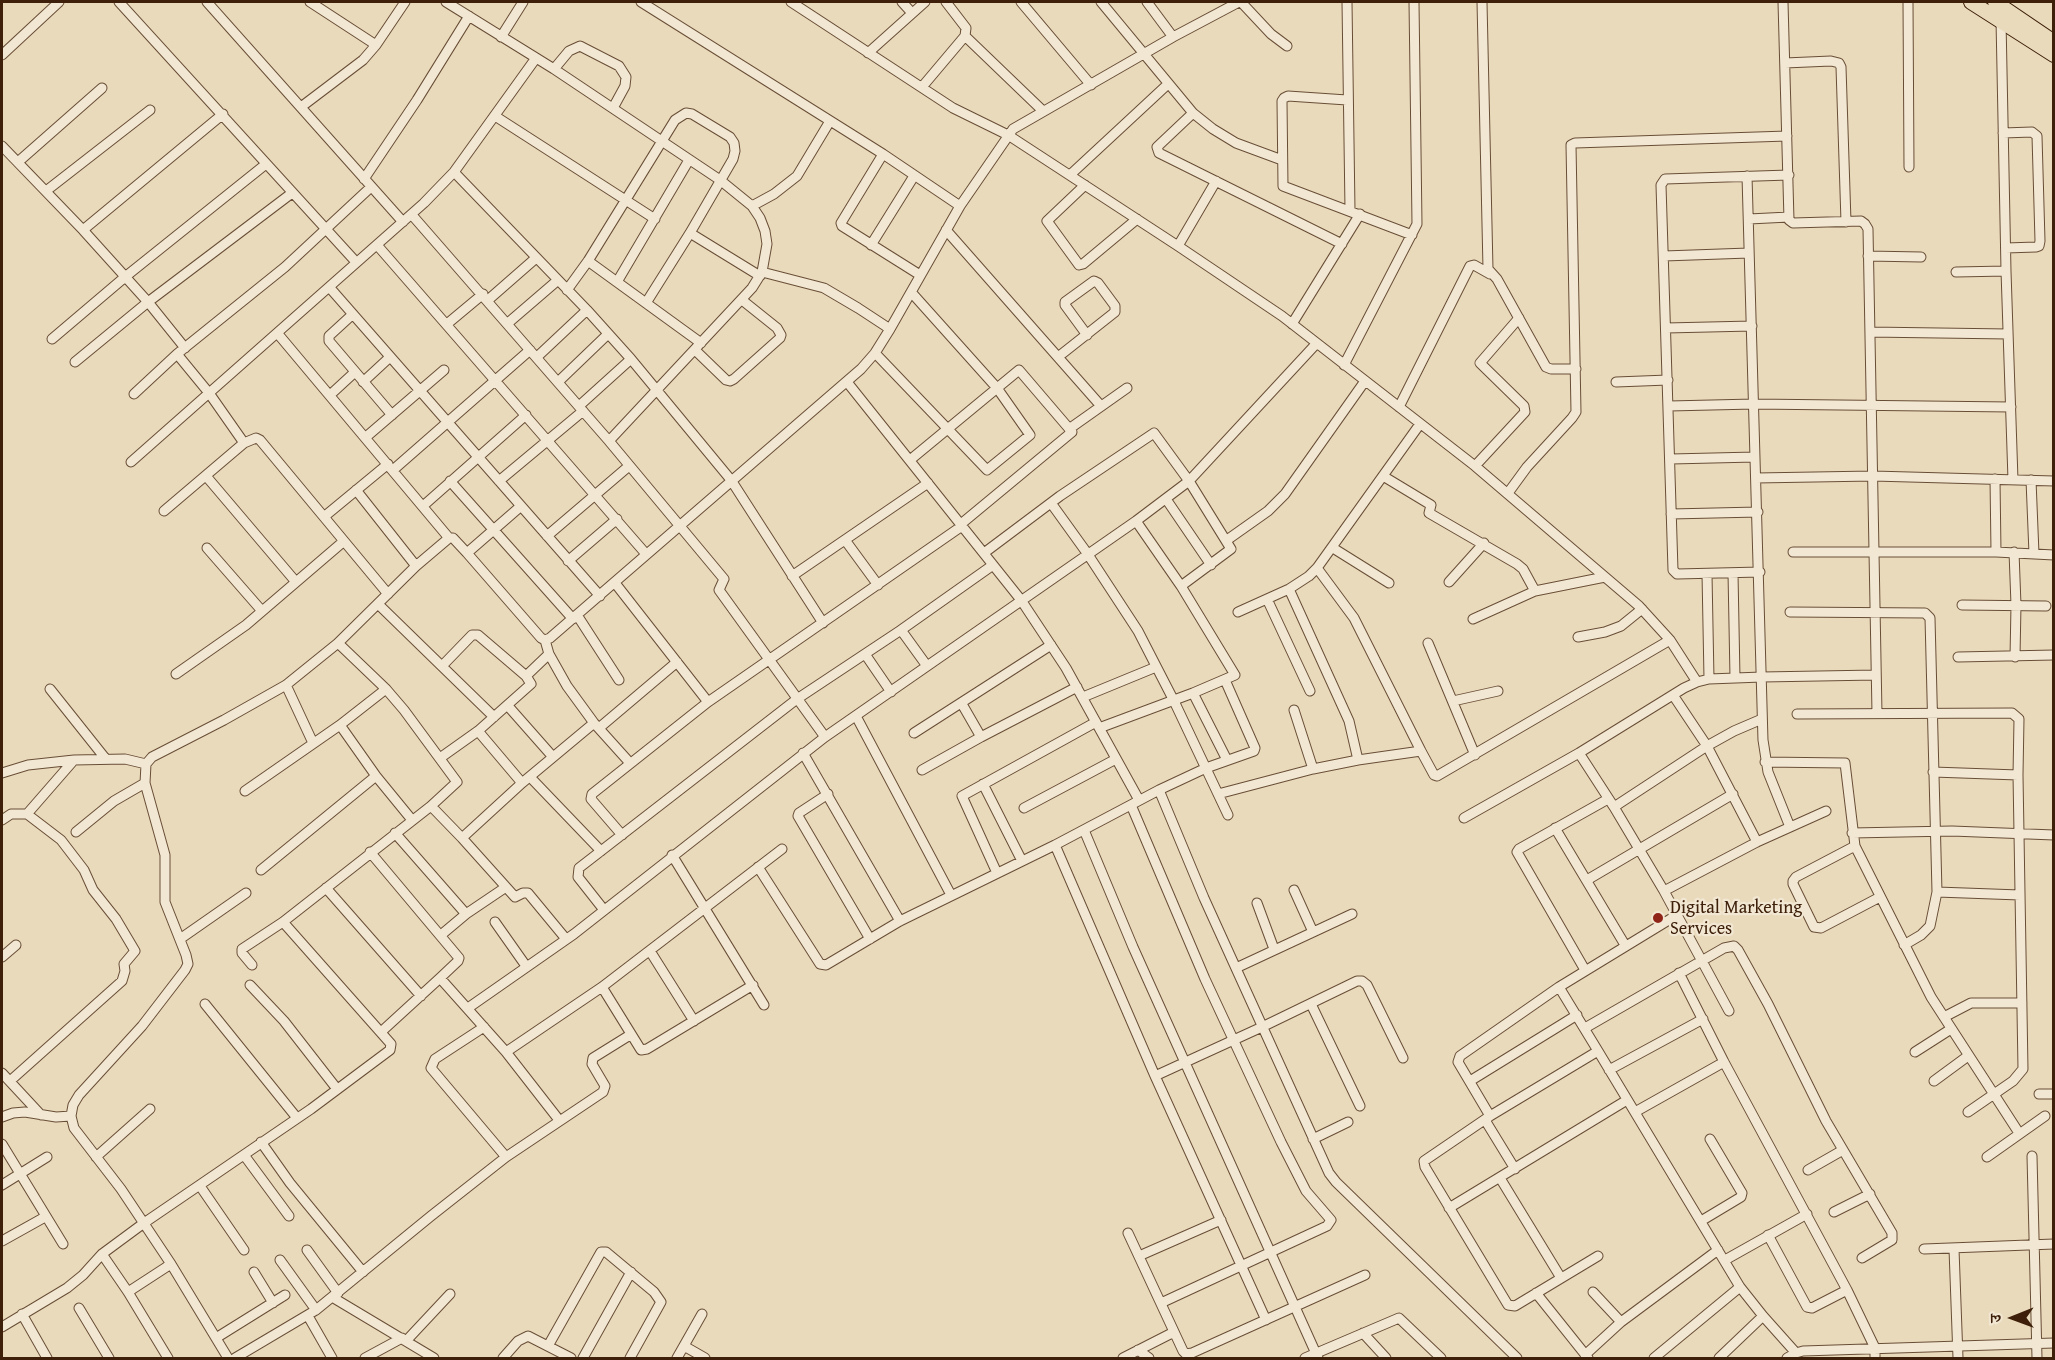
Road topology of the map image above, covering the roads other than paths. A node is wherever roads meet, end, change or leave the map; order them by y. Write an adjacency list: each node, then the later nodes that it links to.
1 (59, 2): 34 (street)
2 (119, 2): 52 (street)
3 (207, 2): 47 (street)
4 (310, 2): 32 (street)
5 (405, 2): 32 (street)
6 (446, 2): 25 (street)
7 (524, 2): 28 (street)
8 (640, 2): 54 (street)
9 (791, 2): 35 (street)
10 (902, 2): 24 (street)
11 (925, 2): 24 (street)
12 (946, 2): 27 (street)
13 (1021, 2): 43 (street)
14 (1101, 2): 36 (street)
15 (1147, 2): 29 (street)
16 (1240, 2): 29 (street); 33 (street)
17 (1347, 2): 46 (street)
18 (1414, 2): 94 (street)
19 (1482, 2): 110 (street)
20 (1783, 2): 40 (street)
21 (1908, 2): 65 (street)
22 (1971, 2): 26 (highway)
23 (1995, 2): 31 (highway)
24 (912, 13): 35 (street)
25 (469, 16): 28 (street); 71 (street)
26 (2001, 20): 38 (highway); 55 (street)
27 (965, 36): 44 (street); 50 (street)
28 (501, 37): 39 (street)
29 (1173, 37): 36 (street)
30 (2, 38): 34 (street)
31 (2054, 42)
32 (376, 45): 47 (street)
33 (1287, 46)
34 (9, 47): 37 (street)
35 (868, 53): 44 (street)
36 (1145, 54): 42 (street); 43 (street)
37 (2, 55)
38 (2054, 55)
39 (536, 58): 41 (street); 53 (street)
40 (1785, 63): 57 (street); 89 (street)
41 (554, 69): 48 (street); 48 (street)
42 (1168, 84): 51 (street); 67 (street)
43 (1091, 85): 50 (street)
44 (922, 87): 56 (street)
45 (102, 88): 63 (street)
46 (1347, 100): 62 (street); 81 (street)
47 (301, 107): 71 (street)
48 (613, 108): 58 (street)
49 (150, 110): 76 (street)
50 (1043, 111): 56 (street)
51 (1193, 113): 62 (street); 73 (street)
52 (223, 114): 64 (street); 90 (street)
53 (495, 116): 66 (street); 78 (street)
54 (830, 121): 60 (street); 79 (street)
55 (2003, 134): 99 (street); 99 (street)
56 (1008, 135): 67 (street); 80 (street)
57 (1787, 136): 68 (street); 147 (street)
58 (663, 142): 61 (street); 72 (street); 78 (street)
59 (2, 146): 63 (street)
60 (883, 154): 69 (street); 97 (street)
61 (689, 160): 72 (street); 85 (street)
62 (1282, 160): 81 (street)
63 (18, 162): 76 (street)
64 (266, 164): 77 (street); 112 (street)
65 (1909, 167)
66 (454, 172): 83 (street); 104 (street)
67 (1070, 175): 74 (street)
68 (1789, 175): 70 (street); 84 (street)
69 (914, 176): 80 (street); 97 (street)
70 (1747, 176): 87 (street); 101 (street)
71 (364, 179): 75 (street)
72 (720, 180): 79 (street); 93 (street)
73 (1216, 181): 95 (street); 98 (street)
74 (1085, 185): 86 (street); 86 (street)
75 (371, 187): 88 (street); 91 (street)
76 (46, 191): 90 (street)
77 (292, 193): 91 (street); 120 (street)
78 (625, 200): 85 (street); 105 (street)
79 (752, 206): 109 (street)
80 (960, 206): 92 (street)
81 (1350, 210): 82 (street)
82 (1360, 214): 94 (street); 95 (street)
83 (412, 215): 88 (street); 118 (street)
84 (1789, 217): 87 (street); 89 (street)
85 (655, 219): 114 (street)
86 (1137, 219): 98 (street)
87 (1749, 219): 100 (street)
88 (403, 222): 96 (street)
89 (1846, 222): 102 (street)
90 (83, 230): 112 (street)
91 (326, 230): 106 (street); 139 (street)
92 (946, 230): 111 (street); 143 (street)
93 (690, 233): 109 (street); 121 (street)
94 (1412, 235): 146 (street)
95 (1342, 244): 127 (street)
96 (378, 245): 106 (street); 126 (street)
97 (870, 245): 111 (street)
98 (1178, 246): 127 (street)
99 (2006, 248): 107 (street)
100 (1749, 253): 101 (street); 128 (street)
101 (1664, 256): 129 (street)
102 (1868, 256): 103 (street); 131 (street)
103 (1921, 257)
104 (536, 258): 113 (street); 118 (street)
105 (588, 261): 114 (street); 116 (street)
106 (356, 262): 115 (street)
107 (2006, 271): 108 (street); 135 (street)
108 (1956, 272)
109 (761, 274): 119 (street); 130 (street)
110 (1490, 274): 124 (street); 168 (street)
111 (921, 275): 117 (street)
112 (125, 277): 120 (street); 136 (street)
113 (558, 279): 116 (street); 125 (street)
114 (617, 282): 121 (street)
115 (330, 288): 123 (street); 132 (street)
116 (567, 290): 122 (street)
117 (911, 292): 130 (street); 157 (street)
118 (485, 297): 125 (street); 126 (street)
119 (742, 300): 138 (street); 138 (street)
120 (148, 302): 139 (street); 145 (street)
121 (646, 303): 138 (street)
122 (587, 310): 133 (street); 141 (street)
123 (353, 314): 142 (street); 149 (street)
124 (1519, 318): 147 (street); 187 (street)
125 (508, 323): 141 (street)
126 (447, 324): 150 (street)
127 (1292, 324): 137 (street)
128 (1752, 326): 129 (street); 164 (street)
129 (1666, 328): 151 (street)
130 (890, 329): 140 (street)
131 (1870, 332): 135 (street); 167 (street)
132 (278, 334): 161 (street); 163 (street)
133 (608, 334): 144 (street); 154 (street)
134 (1087, 334): 134 (street); 143 (street)
135 (2008, 334): 169 (street)
136 (52, 339)
137 (1316, 345): 146 (street); 199 (street)
138 (698, 346): 159 (street)
139 (181, 351): 161 (street); 162 (street)
140 (875, 353): 155 (street); 175 (street)
141 (534, 354): 150 (street); 154 (street)
142 (390, 357): 153 (street); 160 (street)
143 (1058, 357): 165 (street)
144 (631, 359): 159 (street); 170 (street)
145 (75, 362)
146 (1344, 365): 152 (street)
147 (1576, 369): 203 (street)
148 (444, 370): 160 (street)
149 (355, 372): 153 (street); 163 (street)
150 (495, 380): 172 (street); 173 (street)
151 (1668, 380): 156 (street); 166 (street)
152 (1365, 381): 168 (street); 221 (street)
153 (363, 382): 171 (street)
154 (558, 382): 170 (street)
155 (847, 382): 184 (street); 194 (street)
156 (1616, 382)
157 (997, 388): 175 (street); 175 (street); 176 (street)
158 (1127, 388): 165 (street)
159 (656, 390): 179 (street); 194 (street)
160 (420, 391): 171 (street); 173 (street)
161 (209, 393): 180 (street); 185 (street)
162 (134, 394)
163 (330, 395): 177 (street)
164 (1754, 404): 166 (street); 167 (street); 182 (street)
165 (1101, 406): 176 (street)
166 (1669, 406): 183 (street)
167 (1872, 406): 169 (street); 191 (street)
168 (1399, 407): 174 (street)
169 (2011, 407): 195 (street)
170 (581, 408): 178 (street); 179 (street)
171 (392, 415): 177 (street)
172 (526, 416): 178 (street); 181 (street)
173 (447, 422): 181 (street); 188 (street)
174 (1420, 424): 187 (street); 190 (street)
175 (948, 429): 184 (street)
176 (1070, 429): 215 (street)
177 (366, 437): 188 (street)
178 (548, 440): 198 (street); 204 (street)
179 (609, 441): 186 (street)
180 (244, 443): 189 (street); 212 (street)
181 (477, 457): 197 (street); 198 (street)
182 (1755, 457): 183 (street); 192 (street)
183 (1671, 459): 211 (street)
184 (910, 460): 201 (street)
185 (131, 462)
186 (629, 466): 204 (street); 216 (street)
187 (1475, 466): 203 (street)
188 (390, 467): 202 (street); 207 (street)
189 (206, 476): 209 (street); 246 (street)
190 (1383, 476): 223 (street); 225 (street)
191 (1873, 476): 192 (street); 193 (street); 227 (street)
192 (1756, 478): 210 (street)
193 (1995, 479): 195 (street); 228 (street)
194 (731, 480): 216 (street); 244 (street)
195 (2013, 480): 196 (street)
196 (2031, 480): 200 (street); 234 (street)
197 (450, 481): 207 (street); 217 (street)
198 (499, 481): 208 (street)
199 (1189, 481): 205 (street); 206 (street); 221 (street)
200 (2054, 481)
201 (928, 483): 215 (street); 220 (street)
202 (356, 490): 212 (street); 239 (street)
203 (1508, 493): 245 (street)
204 (596, 495): 213 (street); 218 (street)
205 (1166, 499): 214 (street); 238 (street)
206 (1051, 503): 231 (street); 232 (street)
207 (423, 506): 219 (street)
208 (520, 506): 217 (street); 218 (street)
209 (164, 511)
210 (1758, 512): 211 (street); 241 (street)
211 (1671, 514): 243 (street)
212 (324, 516): 222 (street)
213 (617, 519): 233 (street); 236 (street)
214 (1136, 521): 232 (street); 251 (street)
215 (962, 525): 231 (street); 250 (street)
216 (680, 526): 233 (street); 283 (street)
217 (494, 530): 230 (street); 267 (street)
218 (548, 536): 236 (street)
219 (449, 538): 230 (street); 239 (street)
220 (845, 540): 244 (street); 250 (street)
221 (1227, 540): 238 (street)
222 (344, 541): 246 (street); 254 (street)
223 (1484, 543): 248 (street); 253 (street)
224 (207, 548): 263 (street)
225 (1333, 548): 240 (street); 249 (street)
226 (1793, 552): 227 (street)
227 (1874, 552): 228 (street); 266 (street)
228 (1996, 552): 229 (street)
229 (2014, 552): 234 (street); 260 (street)
230 (467, 553): 272 (street)
231 (984, 553): 237 (street)
232 (1087, 553): 257 (street); 286 (street)
233 (646, 554): 247 (street)
234 (2034, 554): 235 (street)
235 (2054, 555)
236 (568, 561): 255 (street)
237 (993, 565): 257 (street); 270 (street)
238 (1211, 565): 251 (street)
239 (416, 566): 254 (street)
240 (1317, 568): 252 (street); 328 (street)
241 (1760, 572): 242 (street); 290 (street)
242 (1733, 573): 243 (street); 291 (street)
243 (1707, 574): 292 (street)
244 (792, 576): 269 (street)
245 (1605, 577): 253 (street); 262 (street)
246 (296, 582): 263 (street)
247 (615, 582): 255 (street); 282 (street)
248 (1449, 582)
249 (1389, 583)
250 (878, 585): 269 (street)
251 (1181, 586): 294 (street)
252 (1289, 589): 256 (street); 338 (street)
253 (1535, 591): 268 (street)
254 (388, 594): 258 (street)
255 (600, 596): 267 (street)
256 (1267, 599): 264 (street); 300 (street)
257 (1020, 600): 276 (street); 285 (street)
258 (378, 603): 274 (street); 284 (street)
259 (1962, 605): 260 (street)
260 (2016, 605): 261 (street); 281 (street)
261 (2046, 606)
262 (1642, 609): 271 (street); 273 (street)
263 (262, 611): 287 (street)
264 (1238, 612)
265 (1790, 612): 266 (street)
266 (1875, 614): 288 (street); 314 (street)
267 (575, 617): 272 (street); 293 (street)
268 (1473, 619)
269 (823, 623): 283 (street)
270 (901, 630): 278 (street); 285 (street)
271 (1578, 637)
272 (545, 640): 277 (street)
273 (1670, 640): 295 (street); 331 (street)
274 (338, 642): 296 (street); 299 (street)
275 (1428, 643): 308 (street)
276 (1051, 645): 297 (street); 310 (street)
277 (549, 654): 289 (street); 320 (street)
278 (865, 654): 302 (street); 306 (street)
279 (2054, 655): 281 (street)
280 (1958, 657): 281 (street)
281 (2015, 657)
282 (677, 662): 309 (street); 320 (street)
283 (769, 662): 306 (street); 309 (street)
284 (442, 666): 289 (street); 317 (street)
285 (927, 666): 302 (street)
286 (1156, 667): 305 (street); 307 (street)
287 (176, 674)
288 (1876, 675): 290 (street); 313 (street)
289 (526, 676): 311 (street)
290 (1762, 677): 291 (street); 318 (street)
291 (1736, 678): 292 (street)
292 (1709, 679): 295 (street)
293 (619, 680)
294 (1225, 680): 303 (street); 337 (street)
295 (1697, 682): 304 (street)
296 (286, 685): 326 (street); 341 (street)
297 (1077, 687): 305 (street); 325 (street)
298 (50, 689): 333 (street)
299 (386, 689): 319 (street); 334 (street)
300 (1310, 691)
301 (1498, 691): 308 (street)
302 (891, 692): 316 (street)
303 (1193, 693): 307 (street); 337 (street)
304 (1673, 695): 327 (street); 330 (street)
305 (1083, 697): 321 (street)
306 (797, 699): 324 (street); 374 (street)
307 (1174, 701): 321 (street); 342 (street)
308 (1453, 701): 331 (street)
309 (708, 702): 340 (street)
310 (962, 704): 323 (street); 325 (street)
311 (507, 706): 317 (street); 332 (street)
312 (1294, 710): 343 (street)
313 (1877, 713): 314 (street); 315 (street)
314 (1933, 713): 345 (street); 347 (street)
315 (1797, 714)
316 (856, 716): 324 (street); 397 (street)
317 (494, 717): 322 (street)
318 (1762, 719): 327 (street); 339 (street)
319 (340, 725): 326 (street); 348 (street)
320 (596, 725): 332 (street); 340 (street)
321 (1098, 725): 335 (street); 351 (street)
322 (478, 731): 334 (street); 349 (street)
323 (914, 733)
324 (825, 737): 329 (street)
325 (981, 737): 344 (street)
326 (313, 743): 353 (street)
327 (1707, 746): 356 (street); 358 (street)
328 (1421, 751): 331 (street); 338 (street)
329 (803, 753): 354 (street); 385 (street)
330 (1579, 753): 358 (street); 364 (street)
331 (1475, 755)
332 (553, 757): 349 (street)
333 (105, 758): 336 (street); 341 (street)
334 (440, 758): 359 (street)
335 (1116, 759): 357 (street); 360 (street)
336 (74, 760): 346 (street); 362 (street)
337 (1227, 760): 342 (street)
338 (1358, 760): 343 (street)
339 (1765, 762): 367 (street); 373 (street)
340 (630, 763): 374 (street)
341 (146, 764): 350 (street)
342 (1206, 768): 352 (street); 355 (street)
343 (1313, 769): 355 (street)
344 (922, 770)
345 (1933, 772): 347 (street); 370 (street)
346 (2, 773)
347 (2018, 775): 375 (street)
348 (376, 776): 366 (street); 388 (street)
349 (526, 780): 377 (street); 383 (street)
350 (145, 783): 371 (street); 411 (street)
351 (983, 784): 386 (street); 389 (street)
352 (1159, 790): 357 (street); 423 (street)
353 (245, 791)
354 (828, 794): 406 (street); 413 (street)
355 (1218, 794): 363 (street)
356 (1733, 794): 378 (street); 382 (street)
357 (1135, 803): 369 (street); 448 (street)
358 (1611, 803): 368 (street); 382 (street)
359 (431, 806): 366 (street); 377 (street)
360 (1024, 808)
361 (1826, 811): 367 (street)
362 (27, 814): 365 (street); 460 (street)
363 (1228, 815)
364 (1464, 818)
365 (2, 820)
366 (412, 820): 372 (street)
367 (1790, 827): 378 (street)
368 (1555, 828): 390 (street); 424 (street)
369 (1084, 830): 379 (street); 455 (street)
370 (1934, 831): 373 (street); 375 (street); 395 (street)
371 (76, 832)
372 (395, 833): 384 (street); 403 (street)
373 (1852, 833): 380 (street)
374 (622, 835): 383 (street)
375 (2019, 835): 376 (street); 398 (street)
376 (2054, 835)
377 (462, 838): 391 (street)
378 (1757, 842): 394 (street)
379 (1055, 845): 386 (street); 458 (street)
380 (1855, 846): 399 (street); 399 (street)
381 (782, 849): 387 (street)
382 (1640, 849): 390 (street); 394 (street)
383 (601, 851): 402 (street)
384 (370, 852): 392 (street); 410 (street)
385 (672, 855): 401 (street); 402 (street)
386 (1022, 861): 389 (street)
387 (758, 867): 401 (street); 413 (street)
388 (261, 870)
389 (997, 873): 397 (street)
390 (1587, 880): 415 (street)
391 (506, 886): 403 (street); 412 (street)
392 (326, 888): 407 (street); 431 (street)
393 (1294, 890): 409 (street)
394 (1664, 891): 405 (street)
395 (1937, 892): 398 (street); 416 (street)
396 (246, 893): 411 (street)
397 (951, 895): 406 (street)
398 (2020, 895): 432 (street)
399 (1880, 897): 416 (street)
400 (1257, 903): 417 (street)
401 (705, 907): 418 (street); 428 (street)
402 (604, 910): 412 (street)
403 (466, 914): 410 (street)
404 (1352, 914): 409 (street)
405 (1677, 915): 415 (street); 420 (street)
406 (900, 921): 413 (street)
407 (283, 922): 421 (street); 446 (street)
408 (495, 922): 422 (street)
409 (1313, 932): 417 (street)
410 (441, 936): 426 (street)
411 (180, 939): 472 (street)
412 (567, 939): 422 (street)
413 (870, 939)
414 (16, 945): 419 (street)
415 (1625, 945): 424 (street)
416 (1904, 945): 439 (street)
417 (1274, 949): 423 (street)
418 (650, 951): 429 (street); 441 (street)
419 (2, 957)
420 (1702, 960): 425 (street); 437 (street); 484 (street)
421 (252, 965)
422 (526, 966): 436 (street)
423 (1236, 968): 443 (street)
424 (1585, 970): 430 (street)
425 (1679, 973): 440 (street); 444 (street)
426 (440, 978): 431 (street); 436 (street)
427 (250, 985): 462 (street)
428 (753, 986): 435 (street); 441 (street)
429 (602, 987): 447 (street); 450 (street)
430 (1559, 987): 438 (street); 461 (street)
431 (421, 996): 446 (street)
432 (2022, 1003): 439 (street); 465 (street)
433 (206, 1004): 475 (street)
434 (1311, 1004): 443 (street); 453 (street); 467 (street)
435 (764, 1005)
436 (468, 1008): 442 (street)
437 (1729, 1011)
438 (1577, 1015): 444 (street); 461 (street)
439 (1944, 1017): 445 (street)
440 (1703, 1019): 454 (street); 456 (street)
441 (694, 1021): 447 (street)
442 (484, 1027): 450 (street); 489 (street)
443 (1262, 1028): 448 (street); 480 (street)
444 (1585, 1028): 449 (street)
445 (1951, 1029): 451 (street); 452 (street)
446 (381, 1032): 462 (street)
447 (630, 1035): 477 (street)
448 (1234, 1040): 455 (street); 517 (street)
449 (1598, 1051): 456 (street); 476 (street)
450 (506, 1052): 477 (street)
451 (1916, 1052)
452 (1968, 1056): 459 (street); 465 (street)
453 (1403, 1058)
454 (1724, 1062): 469 (street); 500 (street)
455 (1185, 1063): 458 (street); 517 (street)
456 (1609, 1070): 466 (street)
457 (2, 1073): 460 (street)
458 (1155, 1076): 503 (street)
459 (1934, 1081)
460 (10, 1082): 471 (street)
461 (1470, 1082): 476 (street)
462 (337, 1089): 475 (street)
463 (2039, 1094): 464 (street)
464 (2054, 1094)
465 (1994, 1095): 470 (street); 479 (street)
466 (1627, 1100): 469 (street); 491 (street)
467 (1360, 1106)
468 (150, 1109): 488 (street)
469 (1635, 1112): 504 (street)
470 (1968, 1112)
471 (41, 1115): 472 (street); 474 (street)
472 (71, 1116): 488 (street)
473 (2045, 1116): 479 (street)
474 (2, 1117)
475 (297, 1118): 482 (street)
476 (1488, 1118): 491 (street); 498 (street)
477 (559, 1120): 489 (street)
478 (1348, 1122): 480 (street)
479 (2019, 1133): 490 (street)
480 (1312, 1139): 583 (street)
481 (1710, 1139): 504 (street)
482 (261, 1142): 485 (street); 527 (street)
483 (2, 1144): 493 (street)
484 (1843, 1150): 492 (street); 497 (street)
485 (244, 1155): 496 (street); 502 (street)
486 (2032, 1156): 510 (street)
487 (47, 1157): 493 (street)
488 (96, 1157): 505 (street)
489 (506, 1157): 527 (street)
490 (1987, 1157)
491 (1515, 1168): 494 (street)
492 (1808, 1170)
493 (19, 1175): 495 (street); 501 (street)
494 (1500, 1178): 498 (street); 530 (street)
495 (2, 1185)
496 (200, 1186): 505 (street); 514 (street)
497 (1870, 1194): 499 (street); 521 (street)
498 (1449, 1208): 535 (street)
499 (1834, 1212)
500 (1807, 1214): 507 (street); 532 (street)
501 (45, 1216): 508 (street); 509 (street)
502 (290, 1216)
503 (1221, 1220): 519 (street); 525 (street)
504 (1701, 1221): 516 (street)
505 (144, 1222): 518 (street); 524 (street)
506 (1128, 1233): 519 (street)
507 (1768, 1235): 523 (street); 532 (street)
508 (2, 1241)
509 (63, 1244)
510 (2035, 1244): 511 (street); 513 (street); 555 (street)
511 (2054, 1244)
512 (1924, 1249): 513 (street)
513 (1954, 1249): 556 (street)
514 (244, 1250)
515 (307, 1250): 538 (street)
516 (1718, 1250): 523 (street); 548 (street)
517 (1271, 1251): 525 (street); 541 (street)
518 (102, 1254): 533 (street); 544 (street)
519 (1139, 1256): 540 (street)
520 (1598, 1256): 530 (street)
521 (1862, 1257)
522 (280, 1260): 543 (street)
523 (1725, 1260): 531 (street)
524 (171, 1264): 533 (street); 552 (street)
525 (1242, 1265): 540 (street); 547 (street)
526 (254, 1272): 539 (street)
527 (363, 1272): 538 (street)
528 (631, 1272): 557 (street); 574 (street); 575 (street)
529 (1365, 1275): 541 (street)
530 (1561, 1278): 535 (street)
531 (1740, 1287): 546 (street); 584 (street)
532 (1847, 1290): 559 (street)
533 (128, 1292): 566 (street)
534 (1593, 1292): 548 (street)
535 (1536, 1293): 563 (street)
536 (450, 1294): 553 (street)
537 (285, 1295): 539 (street)
538 (335, 1295): 543 (street); 553 (street)
539 (273, 1303): 552 (street)
540 (1161, 1303): 550 (street)
541 (1295, 1307): 547 (street); 562 (street)
542 (79, 1308): 565 (street)
543 (312, 1313): 568 (street); 569 (street)
544 (22, 1314): 549 (street); 564 (street)
545 (702, 1314): 558 (street)
546 (1763, 1316): 561 (street); 585 (street)
547 (1266, 1320): 550 (street)
548 (1621, 1322): 563 (street)
549 (2, 1327)
550 (1174, 1332): 560 (street)
551 (1363, 1333): 562 (street); 581 (street); 582 (street)
552 (216, 1338): 567 (street)
553 (404, 1340): 570 (street); 571 (street)
554 (2054, 1343): 555 (street)
555 (2037, 1344): 556 (street); 589 (street)
556 (1958, 1345): 559 (street); 588 (street)
557 (548, 1346): 572 (street); 573 (street)
558 (684, 1346): 576 (street); 577 (street)
559 (1875, 1348): 561 (street); 587 (street)
560 (1138, 1350): 578 (street); 579 (street)
561 (1796, 1353): 586 (street)
562 (1317, 1356): 580 (street)
563 (1586, 1357)
564 (46, 1359)
565 (109, 1359)
566 (168, 1359)
567 (228, 1359)
568 (235, 1359)
569 (332, 1359)
570 (365, 1359)
571 (434, 1359)
572 (503, 1359)
573 (571, 1359)
574 (583, 1359)
575 (630, 1359)
576 (677, 1359)
577 (705, 1359)
578 (1124, 1359)
579 (1149, 1359)
580 (1305, 1359)
581 (1386, 1359)
582 (1441, 1359)
583 (1517, 1359)
584 (1654, 1359)
585 (1719, 1359)
586 (1787, 1359)
587 (1875, 1359)
588 (1958, 1359)
589 (2037, 1359)

